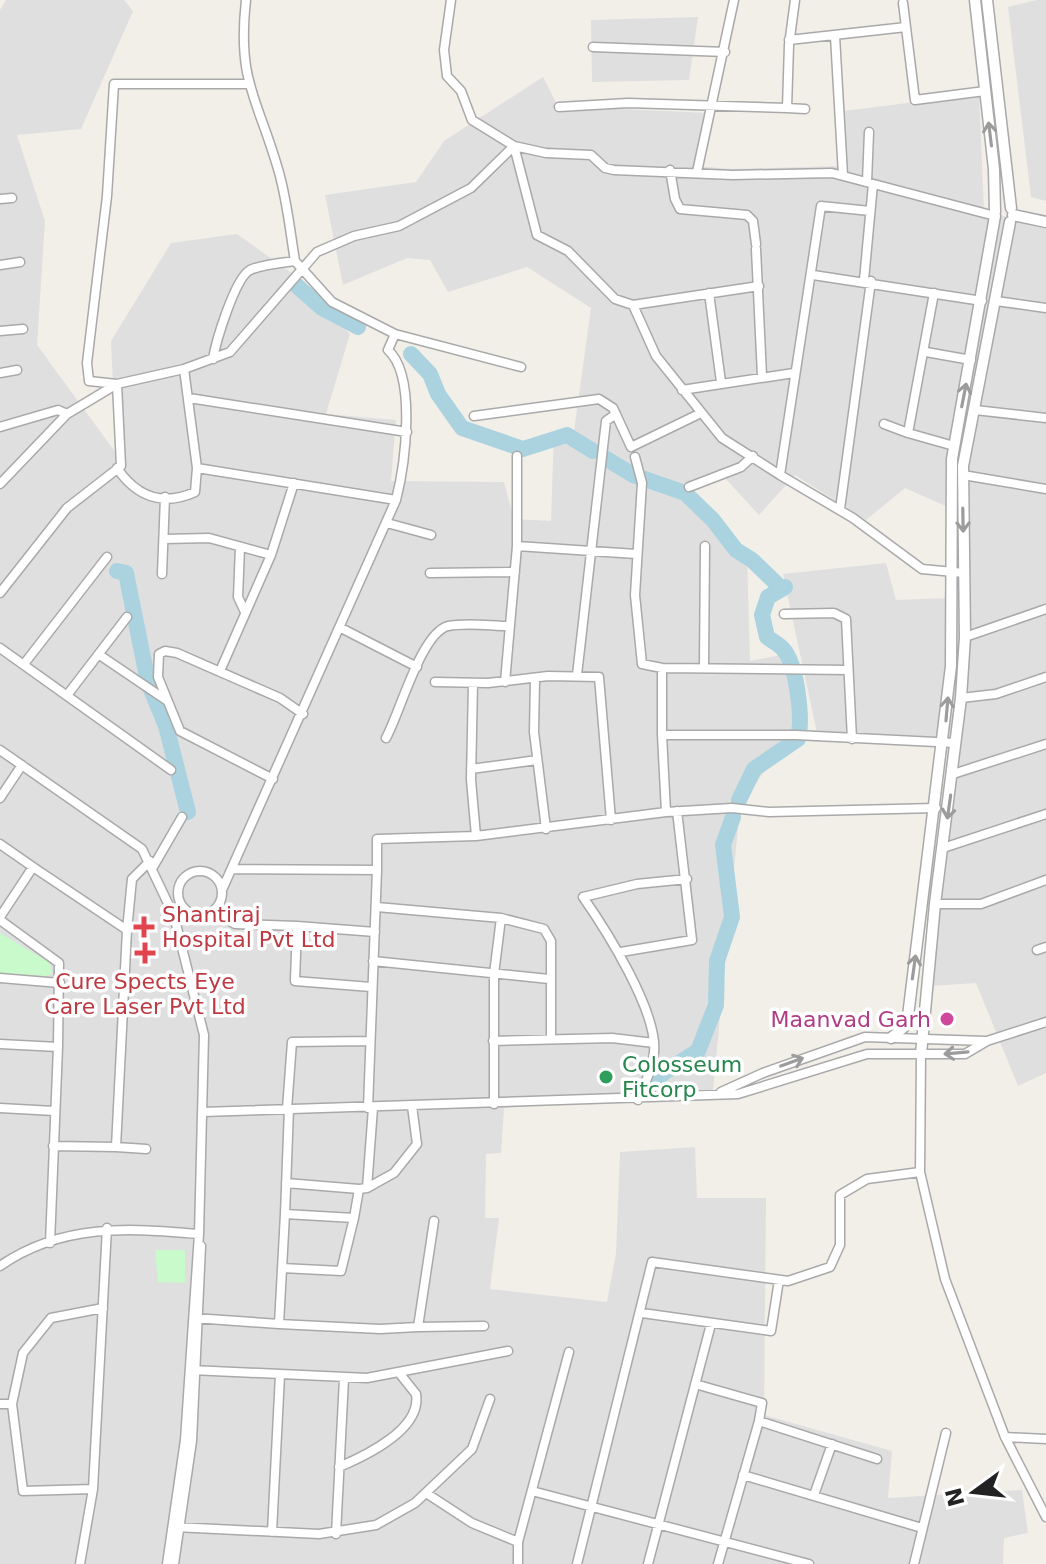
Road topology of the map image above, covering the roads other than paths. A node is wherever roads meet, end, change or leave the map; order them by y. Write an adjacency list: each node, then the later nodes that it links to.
1 (246, 0): 13 (street)
2 (451, 0): 20 (street)
3 (734, 0): 12 (street)
4 (795, 0): 10 (street)
5 (975, 0): 14 (street)
6 (987, 0): 29 (street)
7 (903, 3): 8 (street)
8 (906, 27): 9 (street); 14 (street)
9 (835, 36): 10 (street); 23 (street)
10 (789, 40): 17 (street)
11 (593, 47): 12 (street)
12 (725, 52): 16 (street)
13 (247, 84): 31 (street); 57 (street)
14 (985, 91): 28 (street, one-way to 14)
15 (559, 107): 16 (street)
16 (712, 108): 17 (street); 22 (street)
17 (787, 108): 18 (street)
18 (805, 109)
19 (869, 132): 24 (street)
20 (514, 146): 21 (street); 34 (street); 42 (street)
21 (670, 170): 22 (street); 37 (street)
22 (697, 172): 23 (street)
23 (843, 175): 24 (street)
24 (870, 183): 27 (street); 28 (street)
25 (12, 198): 26 (street)
26 (0, 199)
27 (870, 211): 35 (street); 36 (street)
28 (995, 214): 29 (street); 29 (street); 40 (street)
29 (1011, 215): 30 (street); 41 (street)
30 (1046, 222)
31 (295, 261): 34 (street); 48 (street)
32 (20, 262): 33 (street)
33 (0, 265)
34 (304, 268): 46 (street); 48 (street)
35 (813, 275): 36 (street); 54 (street)
36 (868, 281): 39 (street); 84 (street)
37 (759, 286): 38 (street); 55 (street)
38 (709, 293): 42 (street); 56 (street)
39 (934, 293): 40 (street); 47 (street)
40 (982, 301): 49 (street)
41 (996, 301): 43 (street); 60 (street)
42 (633, 305): 58 (street)
43 (1046, 308)
44 (23, 329): 45 (street)
45 (0, 331)
46 (395, 334): 50 (street); 68 (street)
47 (926, 352): 49 (street); 69 (street)
48 (213, 359): 51 (street)
49 (971, 360): 70 (street, one-way to 49)
50 (521, 367)
51 (184, 369): 57 (street); 59 (street)
52 (17, 370): 53 (street)
53 (0, 373)
54 (794, 373): 55 (street); 76 (street)
55 (762, 376): 56 (street)
56 (721, 382): 58 (street)
57 (117, 384): 62 (street); 74 (street)
58 (682, 390): 61 (street)
59 (189, 398): 68 (street); 75 (street)
60 (975, 410): 65 (street); 77 (street)
61 (701, 413): 63 (street); 72 (street)
62 (67, 414): 67 (street); 79 (street)
63 (616, 414): 64 (street); 91 (street)
64 (474, 416)
65 (1046, 417)
66 (884, 424): 69 (street)
67 (0, 427)
68 (407, 432): 83 (street)
69 (908, 433): 70 (street)
70 (954, 446): 97 (street)
71 (517, 456): 88 (street)
72 (753, 456): 76 (street); 80 (street)
73 (635, 457): 92 (street)
74 (117, 468): 82 (street); 100 (street)
75 (197, 468): 78 (street); 82 (street)
76 (780, 475): 84 (street)
77 (963, 475): 81 (street); 98 (street, one-way to 98)
78 (294, 483): 83 (street); 93 (street)
79 (0, 484)
80 (689, 487)
81 (1046, 489)
82 (165, 497): 87 (street)
83 (396, 500): 85 (street)
84 (840, 509): 97 (street)
85 (387, 523): 86 (street); 106 (street)
86 (431, 535)
87 (164, 539): 90 (street); 99 (street)
88 (517, 546): 91 (street); 95 (street)
89 (705, 546): 111 (street)
90 (240, 547): 93 (street); 102 (street)
91 (590, 549): 92 (street); 116 (street)
92 (636, 554): 113 (street)
93 (271, 555): 102 (street)
94 (107, 557): 110 (street)
95 (515, 572): 96 (street); 105 (street)
96 (430, 573)
97 (952, 573): 98 (street); 129 (street, one-way to 97)
98 (964, 573): 107 (street)
99 (162, 574)
100 (0, 593)
101 (1046, 609): 107 (street)
102 (245, 612): 115 (street)
103 (784, 614): 114 (street)
104 (127, 617): 109 (street)
105 (510, 626): 112 (street); 120 (street)
106 (341, 628): 112 (street); 125 (street)
107 (965, 637): 123 (street)
108 (0, 648): 110 (street)
109 (101, 656): 122 (street); 124 (street)
110 (24, 664): 122 (street)
111 (704, 666): 113 (street); 114 (street)
112 (417, 667): 127 (street)
113 (662, 668): 126 (street)
114 (848, 670): 128 (street)
115 (220, 671): 124 (street); 125 (street)
116 (577, 675): 118 (street); 145 (street)
117 (1046, 677): 123 (street)
118 (535, 680): 120 (street); 133 (street)
119 (435, 682): 121 (street)
120 (505, 682): 121 (street)
121 (473, 683): 135 (street)
122 (68, 694): 136 (street)
123 (961, 698): 130 (street)
124 (166, 700): 138 (street)
125 (303, 714): 138 (street)
126 (662, 735): 128 (street); 142 (street)
127 (386, 738)
128 (852, 739): 129 (street)
129 (944, 742): 130 (street); 140 (street)
130 (956, 743): 137 (street)
131 (1046, 744): 137 (street)
132 (0, 750): 134 (street)
133 (537, 760): 135 (street); 146 (street)
134 (22, 765): 139 (street); 150 (street)
135 (471, 769): 147 (street)
136 (171, 770)
137 (953, 774): 149 (street, one-way to 149)
138 (273, 779): 152 (street)
139 (0, 798)
140 (936, 808): 141 (street); 175 (street, one-way to 140)
141 (677, 811): 142 (street); 154 (street)
142 (666, 812): 145 (street)
143 (1046, 814): 149 (street)
144 (182, 817): 150 (street)
145 (611, 820): 146 (street)
146 (546, 829): 147 (street)
147 (476, 836): 153 (street)
148 (0, 844): 151 (street)
149 (943, 848): 157 (street)
150 (151, 864): 161 (street); 165 (street)
151 (33, 867): 163 (street); 165 (street)
152 (234, 869): 153 (street); 156 (street)
153 (377, 870): 158 (street)
154 (687, 879): 167 (street); 167 (street)
155 (1046, 880): 157 (street)
156 (222, 890): 159 (street); 160 (street)
157 (935, 904): 177 (street)
158 (377, 907): 162 (street); 166 (street)
159 (183, 908): 160 (street); 161 (street)
160 (213, 912): 164 (street)
161 (174, 916): 193 (street)
162 (501, 918): 169 (street); 171 (street)
163 (0, 919): 172 (street)
164 (297, 926): 166 (street); 173 (street)
165 (127, 930): 195 (street)
166 (375, 932): 168 (street)
167 (621, 952): 181 (street)
168 (373, 961): 169 (street); 173 (street)
169 (494, 974): 171 (street); 179 (street)
170 (0, 978): 172 (street)
171 (549, 979): 176 (street)
172 (60, 983): 183 (street)
173 (371, 987): 178 (street)
174 (1046, 1022): 180 (street)
175 (891, 1038): 177 (street); 185 (street, one-way to 175)
176 (551, 1039): 179 (street); 181 (street)
177 (922, 1040): 180 (street); 184 (street)
178 (369, 1041): 190 (street); 191 (street)
179 (493, 1041): 187 (street)
180 (987, 1041): 184 (street, one-way to 184)
181 (654, 1043): 186 (street)
182 (0, 1044): 183 (street)
183 (58, 1047): 192 (street)
184 (921, 1054): 185 (street); 197 (street)
185 (721, 1092): 186 (street)
186 (638, 1100): 187 (street)
187 (494, 1104): 188 (street)
188 (412, 1106): 190 (street); 199 (street)
189 (0, 1108): 192 (street)
190 (370, 1108): 191 (street); 199 (street)
191 (288, 1109): 193 (street); 198 (street)
192 (54, 1111): 194 (street)
193 (203, 1112): 204 (street)
194 (53, 1146): 195 (street); 205 (street)
195 (116, 1147): 196 (street)
196 (146, 1149)
197 (920, 1172): 208 (street); 228 (street)
198 (286, 1183): 199 (street); 200 (street)
199 (363, 1188): 201 (street)
200 (285, 1214): 201 (street); 207 (street)
201 (354, 1218): 207 (street)
202 (434, 1221): 215 (street)
203 (107, 1228): 204 (street); 205 (street); 209 (street)
204 (199, 1234): 211 (street)
205 (50, 1243): 206 (street)
206 (0, 1266)
207 (282, 1268): 212 (street)
208 (779, 1280): 210 (street); 213 (street)
209 (103, 1308): 225 (street); 234 (street)
210 (642, 1313): 213 (street); 238 (street)
211 (196, 1318): 212 (street); 218 (street)
212 (279, 1324): 215 (street)
213 (711, 1324): 222 (street)
214 (484, 1326): 215 (street)
215 (418, 1327)
216 (508, 1351): 219 (street)
217 (569, 1352): 235 (street)
218 (193, 1370): 220 (street); 241 (street)
219 (400, 1374): 221 (street); 232 (street)
220 (280, 1375): 221 (street); 243 (street)
221 (344, 1379): 232 (street)
222 (695, 1384): 226 (street); 240 (street)
223 (490, 1399): 236 (street)
224 (0, 1404): 225 (street)
225 (12, 1404): 234 (street)
226 (759, 1421): 230 (street); 233 (street)
227 (946, 1433): 242 (street)
228 (1005, 1437): 229 (street); 239 (street)
229 (1046, 1439)
230 (832, 1444): 231 (street); 237 (street)
231 (877, 1459)
232 (339, 1467): 244 (street)
233 (743, 1475): 237 (street); 246 (street)
234 (93, 1489): 247 (street)
235 (532, 1491): 238 (street); 245 (street)
236 (426, 1493): 244 (street); 245 (street)
237 (814, 1495): 242 (street)
238 (593, 1506): 240 (street); 251 (street)
239 (1046, 1517)
240 (658, 1523): 246 (street); 252 (street)
241 (178, 1527): 243 (street); 248 (street); 249 (street)
242 (922, 1528): 255 (street)
243 (272, 1532): 244 (street)
244 (336, 1534)
245 (518, 1542): 250 (street)
246 (724, 1542): 253 (street); 254 (street)
247 (80, 1564)
248 (167, 1564)
249 (174, 1564)
250 (518, 1564)
251 (577, 1564)
252 (648, 1564)
253 (718, 1564)
254 (809, 1564)
255 (914, 1564)

